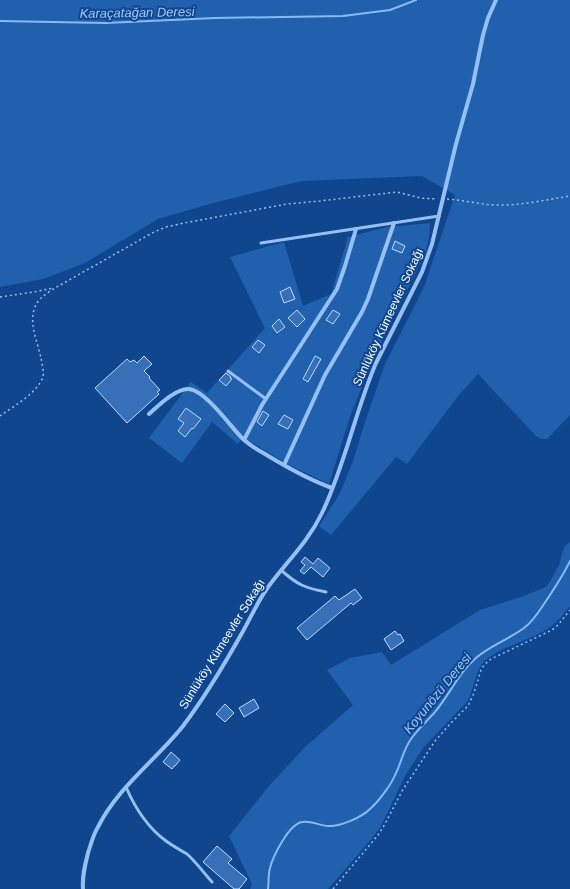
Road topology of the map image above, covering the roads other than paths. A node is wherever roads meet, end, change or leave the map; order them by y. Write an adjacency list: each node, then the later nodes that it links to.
1 (496, 0): 2 (street, Sünlüköy Kümeevler Sokağı)
2 (439, 216): 3 (lane); 11 (street, Sünlüköy Kümeevler Sokağı)
3 (394, 223): 4 (lane); 10 (street)
4 (356, 229): 5 (lane); 7 (street)
5 (261, 243)
6 (228, 371): 7 (lane)
7 (266, 399): 9 (street)
8 (149, 414): 9 (street)
9 (244, 440): 10 (street)
10 (284, 465): 11 (street)
11 (332, 488): 12 (street, Sünlüköy Kümeevler Sokağı)
12 (282, 570): 13 (lane); 14 (street, Sünlüköy Kümeevler Sokağı)
13 (326, 592)
14 (126, 788): 15 (lane); 16 (street, Sünlüköy Kümeevler Sokağı)
15 (212, 882)
16 (83, 889)

